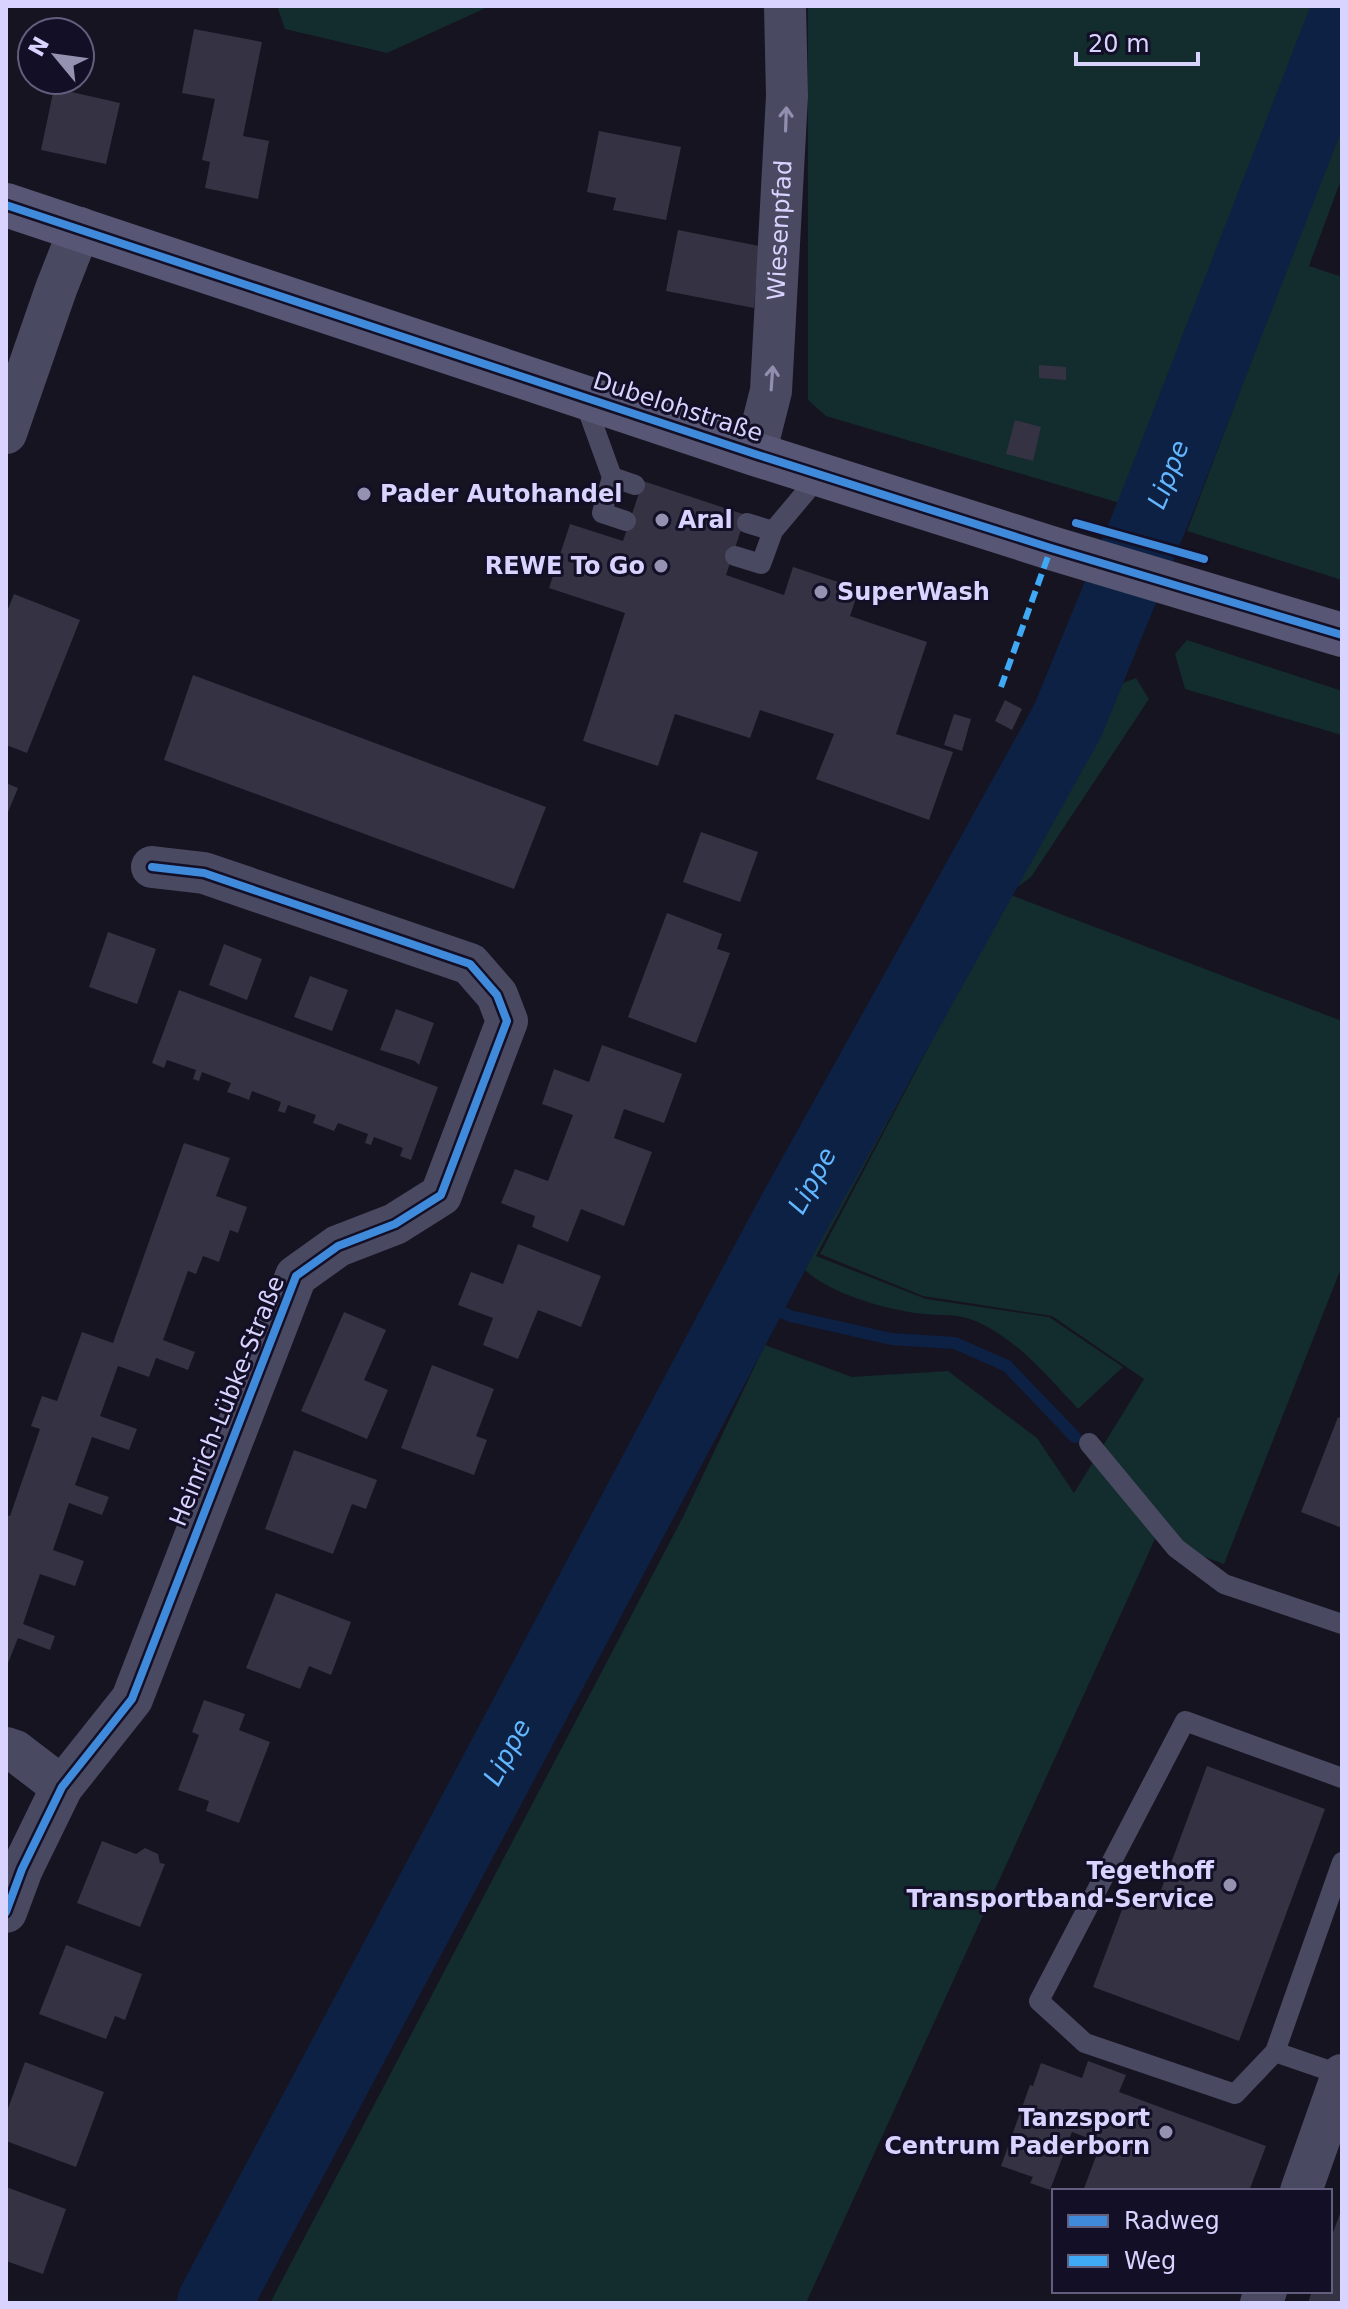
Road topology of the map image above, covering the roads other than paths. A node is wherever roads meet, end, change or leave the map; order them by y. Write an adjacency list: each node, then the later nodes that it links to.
1 (785, 6): 6 (street, Wiesenpfad, one-way to 1)
2 (6, 205): 3 (main road, Dubelohstraße)
3 (80, 228): 4 (main road, Dubelohstraße); 5 (street)
4 (583, 397): 6 (main road, Dubelohstraße); 8 (lane)
5 (6, 433)
6 (755, 454): 7 (main road, Dubelohstraße)
7 (821, 474): 12 (lane); 14 (main road, Dubelohstraße)
8 (612, 477): 9 (lane); 10 (lane)
9 (635, 485)
10 (626, 521)
11 (747, 523): 12 (lane)
12 (773, 531): 13 (lane)
13 (735, 556)
14 (1342, 635)
15 (152, 867): 20 (street, Heinrich-Lübke-Straße)
16 (1089, 1443): 17 (lane)
17 (1342, 1624)
18 (6, 1748): 20 (street)
19 (1342, 1778): 23 (lane)
20 (62, 1787): 22 (street, Heinrich-Lübke-Straße)
21 (1342, 1862): 23 (lane)
22 (6, 1912)
23 (1275, 2052): 24 (lane)
24 (1342, 2075): 25 (street)
25 (1302, 2189)

